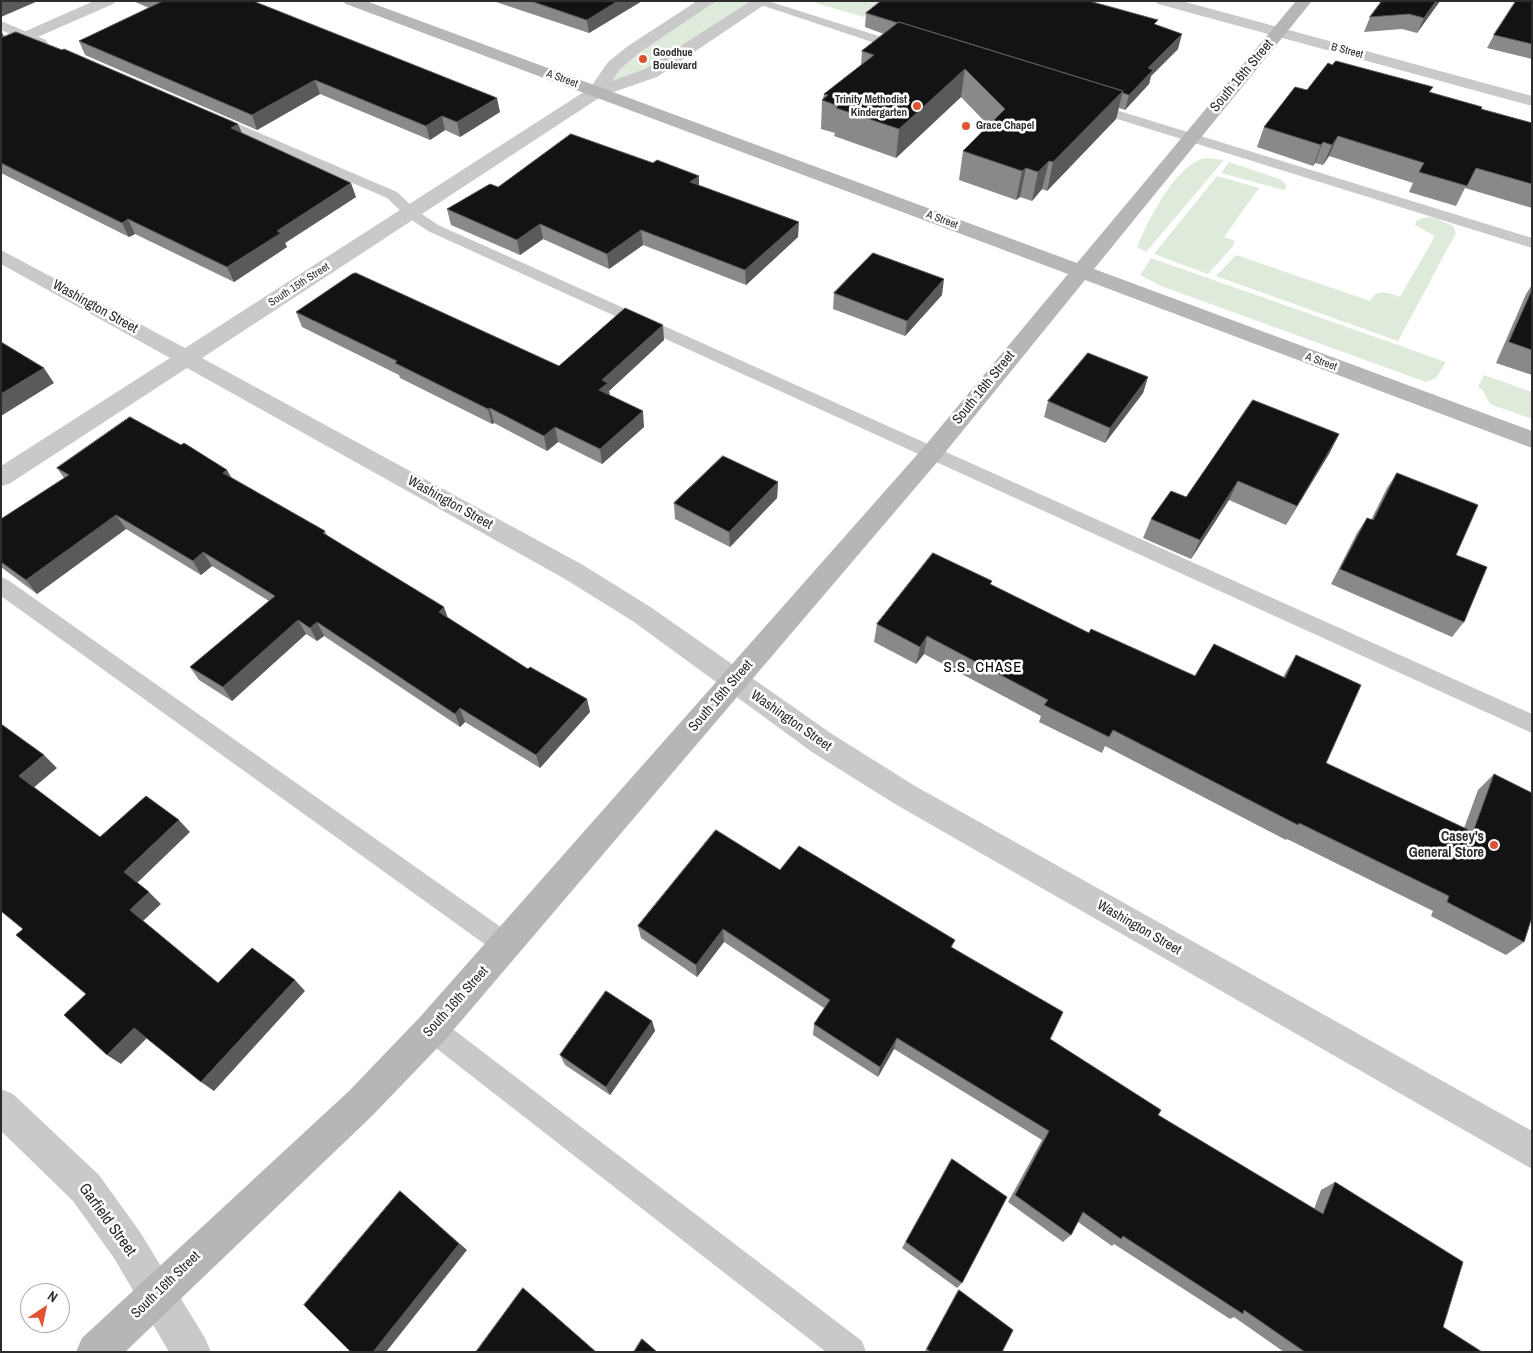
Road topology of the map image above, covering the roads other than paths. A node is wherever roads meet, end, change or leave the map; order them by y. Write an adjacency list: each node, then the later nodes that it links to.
1 (108, 1): 9 (street)
2 (351, 1): 13 (main road, A Street)
3 (708, 1): 13 (street)
4 (1163, 1): 8 (street, B Street)
5 (1304, 1): 8 (main road, South 16th Street)
6 (759, 2): 12 (lane); 13 (street)
7 (1, 25): 9 (lane)
8 (1278, 32): 14 (street, B Street); 17 (main road, South 16th Street)
9 (26, 37): 10 (street); 11 (lane)
10 (1, 48)
11 (54, 49)
12 (916, 52)
13 (596, 92): 18 (street, South 15th Street); 21 (main road, A Street)
14 (1532, 101)
15 (1075, 102): 17 (lane)
16 (206, 114): 18 (lane)
17 (1190, 137): 19 (lane); 21 (main road, South 16th Street)
18 (411, 212): 22 (street, South 15th Street); 24 (lane)
19 (1532, 243)
20 (1, 256): 22 (street, Washington Street)
21 (1079, 272): 23 (main road, A Street); 24 (main road, South 16th Street)
22 (187, 358): 25 (street, South 15th Street); 27 (street, Washington Street)
23 (1532, 440)
24 (931, 454): 27 (main road, South 16th Street); 28 (lane)
25 (1, 478)
26 (1, 585): 29 (lane)
27 (734, 682): 29 (main road, South 16th Street); 32 (street, Washington Street)
28 (1532, 724)
29 (506, 945): 30 (main road, South 16th Street)
30 (432, 1030): 33 (main road, South 16th Street); 36 (lane)
31 (1, 1106): 33 (street, Garfield Street)
32 (1532, 1151)
33 (155, 1295): 34 (main road, South 16th Street); 35 (street, Garfield Street)
34 (96, 1352)
35 (190, 1352)
36 (851, 1352)

